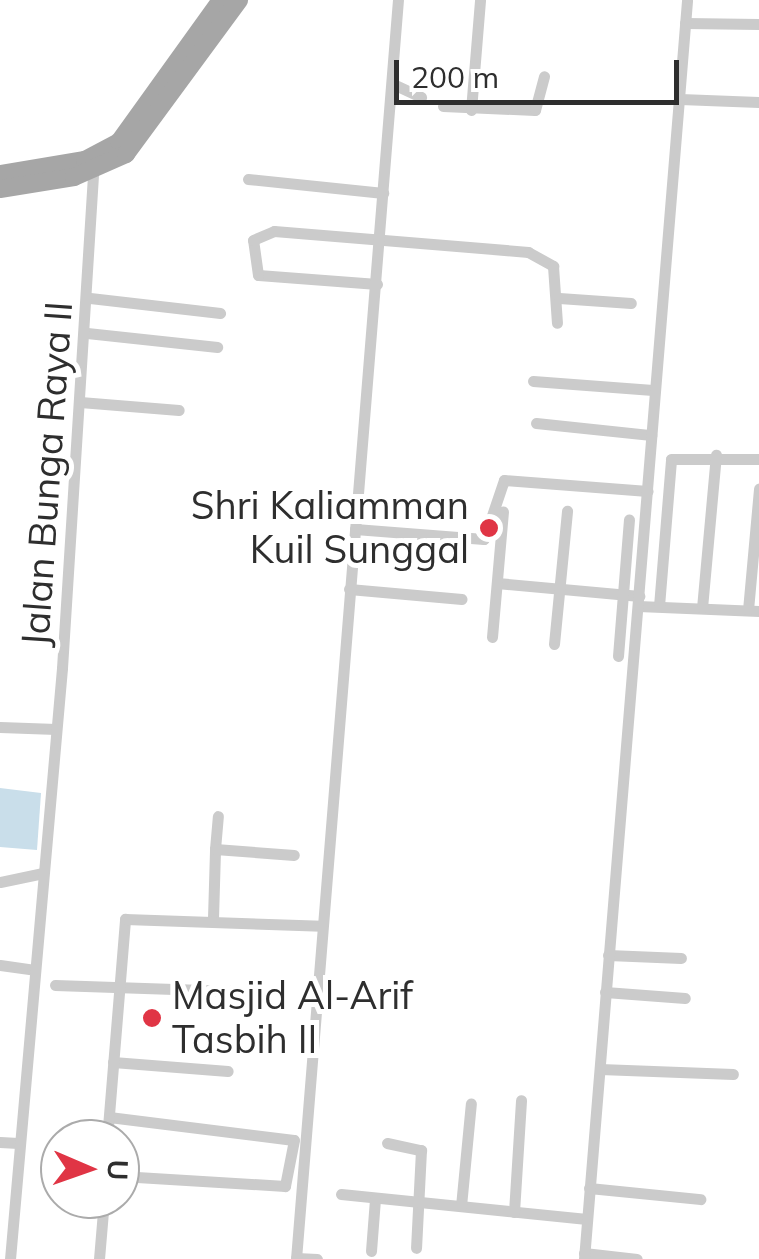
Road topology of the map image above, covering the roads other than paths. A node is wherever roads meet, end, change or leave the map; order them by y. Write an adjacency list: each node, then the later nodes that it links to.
1 (221, 0): 16 (main road)
2 (239, 0): 15 (main road)
3 (398, 0): 9 (street)
4 (480, 0): 14 (street)
5 (687, 0): 6 (street)
6 (685, 22): 7 (street); 11 (street)
7 (759, 24)
8 (544, 76): 14 (street)
9 (393, 84): 10 (street); 19 (street)
10 (421, 97)
11 (680, 99): 12 (street); 30 (street)
12 (759, 102)
13 (443, 106): 14 (street)
14 (471, 110)
15 (93, 172): 18 (main road); 22 (street, Jalan Bunga Raya II)
16 (0, 174)
17 (248, 179): 19 (street)
18 (0, 189)
19 (383, 193): 20 (street)
20 (381, 240): 21 (street); 21 (street); 23 (street)
21 (377, 284): 42 (street)
22 (90, 298): 25 (street); 27 (street, Jalan Bunga Raya II)
23 (559, 298): 24 (street); 26 (street)
24 (631, 303)
25 (220, 313)
26 (558, 323)
27 (87, 333): 28 (street); 31 (street, Jalan Bunga Raya II)
28 (216, 347)
29 (532, 381): 30 (street)
30 (653, 390): 34 (street)
31 (80, 402): 32 (street); 56 (street, Jalan Bunga Raya II)
32 (179, 410)
33 (536, 423): 34 (street)
34 (651, 435): 38 (street)
35 (716, 456): 36 (street); 49 (street); 50 (street)
36 (759, 459)
37 (759, 488): 51 (street)
38 (648, 491): 42 (street); 48 (street)
39 (503, 511): 43 (street)
40 (567, 511): 45 (street)
41 (629, 519): 46 (street)
42 (356, 529): 44 (street)
43 (496, 583): 45 (street); 52 (street)
44 (349, 588): 47 (street); 63 (street)
45 (561, 589): 46 (street); 53 (street)
46 (623, 595): 48 (street); 54 (street)
47 (462, 599)
48 (639, 601): 49 (street); 64 (street)
49 (659, 606): 50 (street)
50 (702, 608): 51 (street)
51 (754, 610)
52 (492, 638)
53 (554, 644)
54 (618, 656)
55 (0, 727): 56 (street)
56 (56, 729): 60 (street, Jalan Bunga Raya II)
57 (218, 816): 58 (street)
58 (215, 849): 59 (street); 62 (street)
59 (294, 855)
60 (43, 872): 61 (street); 67 (street, Jalan Bunga Raya II)
61 (0, 882)
62 (213, 918): 63 (street); 69 (street)
63 (322, 926): 100 (street)
64 (608, 955): 65 (street); 71 (street)
65 (681, 958)
66 (0, 965): 67 (street)
67 (35, 970): 83 (street, Jalan Bunga Raya II)
68 (55, 984): 69 (street)
69 (119, 988): 70 (street); 73 (street)
70 (232, 991)
71 (605, 992): 72 (street); 74 (street)
72 (685, 998)
73 (113, 1062): 75 (street); 79 (street)
74 (600, 1068): 76 (street); 86 (street)
75 (228, 1070)
76 (733, 1074)
77 (521, 1100): 92 (street)
78 (470, 1103): 91 (street)
79 (109, 1117): 80 (street)
80 (125, 1119)
81 (140, 1121): 85 (street)
82 (0, 1142): 83 (street)
83 (18, 1143): 98 (street, Jalan Bunga Raya II)
84 (386, 1144): 90 (street)
85 (140, 1177)
86 (590, 1188): 89 (street); 94 (street)
87 (341, 1194): 88 (street)
88 (375, 1199): 90 (street); 96 (street)
89 (700, 1199)
90 (417, 1203): 91 (street); 95 (street)
91 (461, 1206): 92 (street)
92 (514, 1212): 94 (street)
93 (102, 1219): 99 (street)
94 (587, 1219): 97 (street)
95 (416, 1248)
96 (371, 1250)
97 (584, 1256): 102 (street)
98 (10, 1259)
99 (99, 1259)
100 (296, 1259): 101 (street)
101 (317, 1259)
102 (637, 1259)

